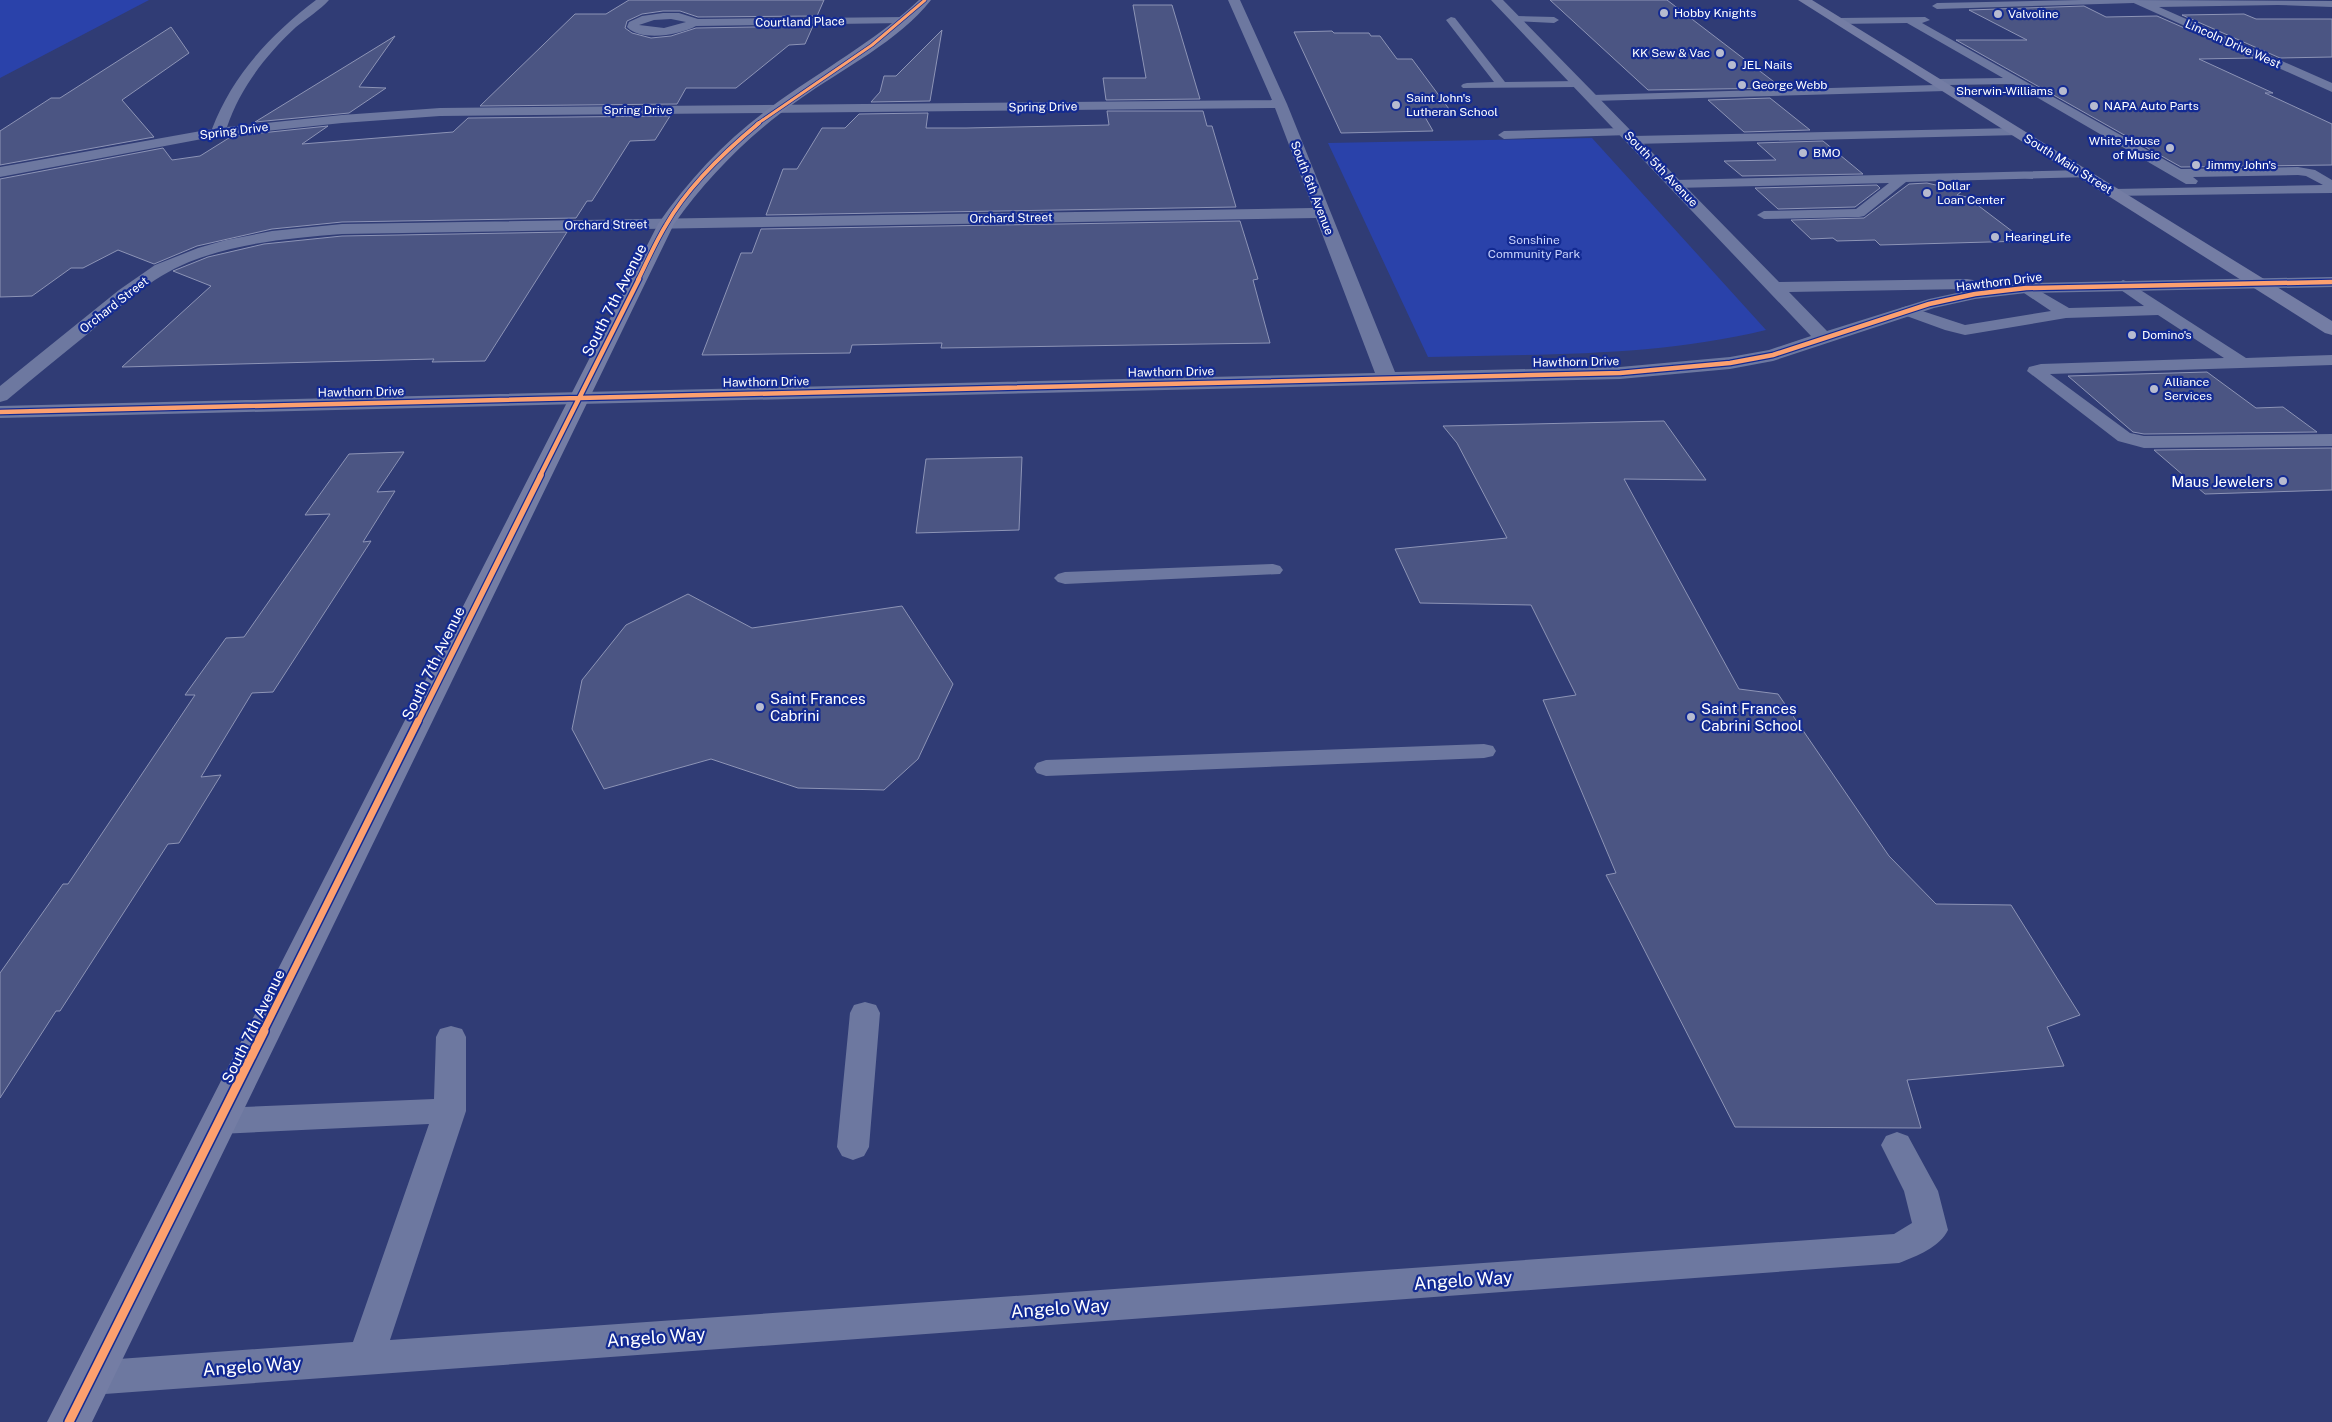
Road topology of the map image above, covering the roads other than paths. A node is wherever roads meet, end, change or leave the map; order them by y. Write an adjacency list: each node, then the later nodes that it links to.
1 (323, 0): 28 (street)
2 (925, 0): 12 (street, South 7th Avenue)
3 (1234, 0): 26 (street, South 6th Avenue)
4 (1497, 0): 11 (street, South 5th Avenue)
5 (1804, 0): 17 (street, South Main Street)
6 (2088, 0): 7 (lane); 10 (lane)
7 (2136, 1): 8 (street); 24 (street, Lincoln Drive West)
8 (2276, 1): 9 (street)
9 (2332, 4)
10 (1937, 6)
11 (1516, 19): 14 (lane); 20 (street, South 5th Avenue)
12 (906, 20): 18 (street, Courtland Place); 27 (street, South 7th Avenue)
13 (1451, 20): 21 (lane)
14 (1554, 20)
15 (1908, 20): 16 (lane); 17 (lane); 19 (lane)
16 (1937, 20)
17 (1839, 22): 22 (street, South Main Street)
18 (694, 23)
19 (2016, 81): 22 (lane); 34 (lane)
20 (1578, 84): 21 (lane); 25 (street, South 5th Avenue)
21 (1502, 85): 23 (lane)
22 (1941, 85): 25 (lane); 29 (street, South Main Street)
23 (1467, 86)
24 (2332, 88)
25 (1592, 98): 31 (street, South 5th Avenue)
26 (1280, 104): 27 (street, Spring Drive); 43 (street, South 6th Avenue)
27 (777, 109): 28 (street, Spring Drive); 45 (street, South 7th Avenue)
28 (218, 132): 32 (street, Spring Drive)
29 (2016, 132): 31 (lane); 35 (street, South Main Street)
30 (1504, 135): 31 (lane)
31 (1629, 136): 38 (street, South 5th Avenue)
32 (0, 172)
33 (1766, 172): 37 (lane)
34 (2178, 173): 39 (lane); 41 (lane)
35 (2085, 174): 36 (lane); 42 (street, South Main Street)
36 (1903, 178): 37 (lane); 44 (lane)
37 (1776, 181): 38 (lane)
38 (1675, 184): 49 (street, South 5th Avenue)
39 (2332, 185)
40 (2332, 189): 41 (lane)
41 (2208, 191): 42 (lane)
42 (2114, 192): 47 (street, South Main Street)
43 (1322, 213): 45 (street, Orchard Street); 58 (street, South 6th Avenue)
44 (1764, 215)
45 (666, 224): 59 (street, Orchard Street); 60 (street, South 7th Avenue)
46 (2332, 282): 47 (street, Hawthorn Drive)
47 (2260, 283): 48 (street, Hawthorn Drive); 54 (street, South Main Street)
48 (2123, 285): 50 (street, Hawthorn Drive); 51 (lane)
49 (1774, 287): 50 (street); 55 (street, South 5th Avenue)
50 (2026, 288): 52 (street, Hawthorn Drive); 53 (lane)
51 (2162, 310): 53 (lane); 57 (lane)
52 (1907, 311): 53 (lane); 55 (street, Hawthorn Drive)
53 (2066, 313)
54 (2332, 329)
55 (1824, 339): 58 (street, Hawthorn Drive)
56 (2332, 360): 57 (lane)
57 (2243, 363): 62 (lane)
58 (1387, 378): 60 (street, Hawthorn Drive)
59 (0, 396)
60 (579, 398): 61 (street, Hawthorn Drive); 70 (street, South 7th Avenue)
61 (0, 412)
62 (2332, 440)
63 (1273, 570): 64 (lane)
64 (1065, 578)
65 (1484, 751): 66 (lane)
66 (1046, 768)
67 (865, 1013): 72 (lane)
68 (451, 1037): 69 (lane)
69 (450, 1111): 70 (lane); 73 (lane)
70 (219, 1121): 74 (street, South 7th Avenue)
71 (1897, 1145): 73 (lane, Angelo Way)
72 (853, 1147)
73 (366, 1358): 74 (lane, Angelo Way)
74 (90, 1378): 75 (street, South 7th Avenue)
75 (69, 1422)

